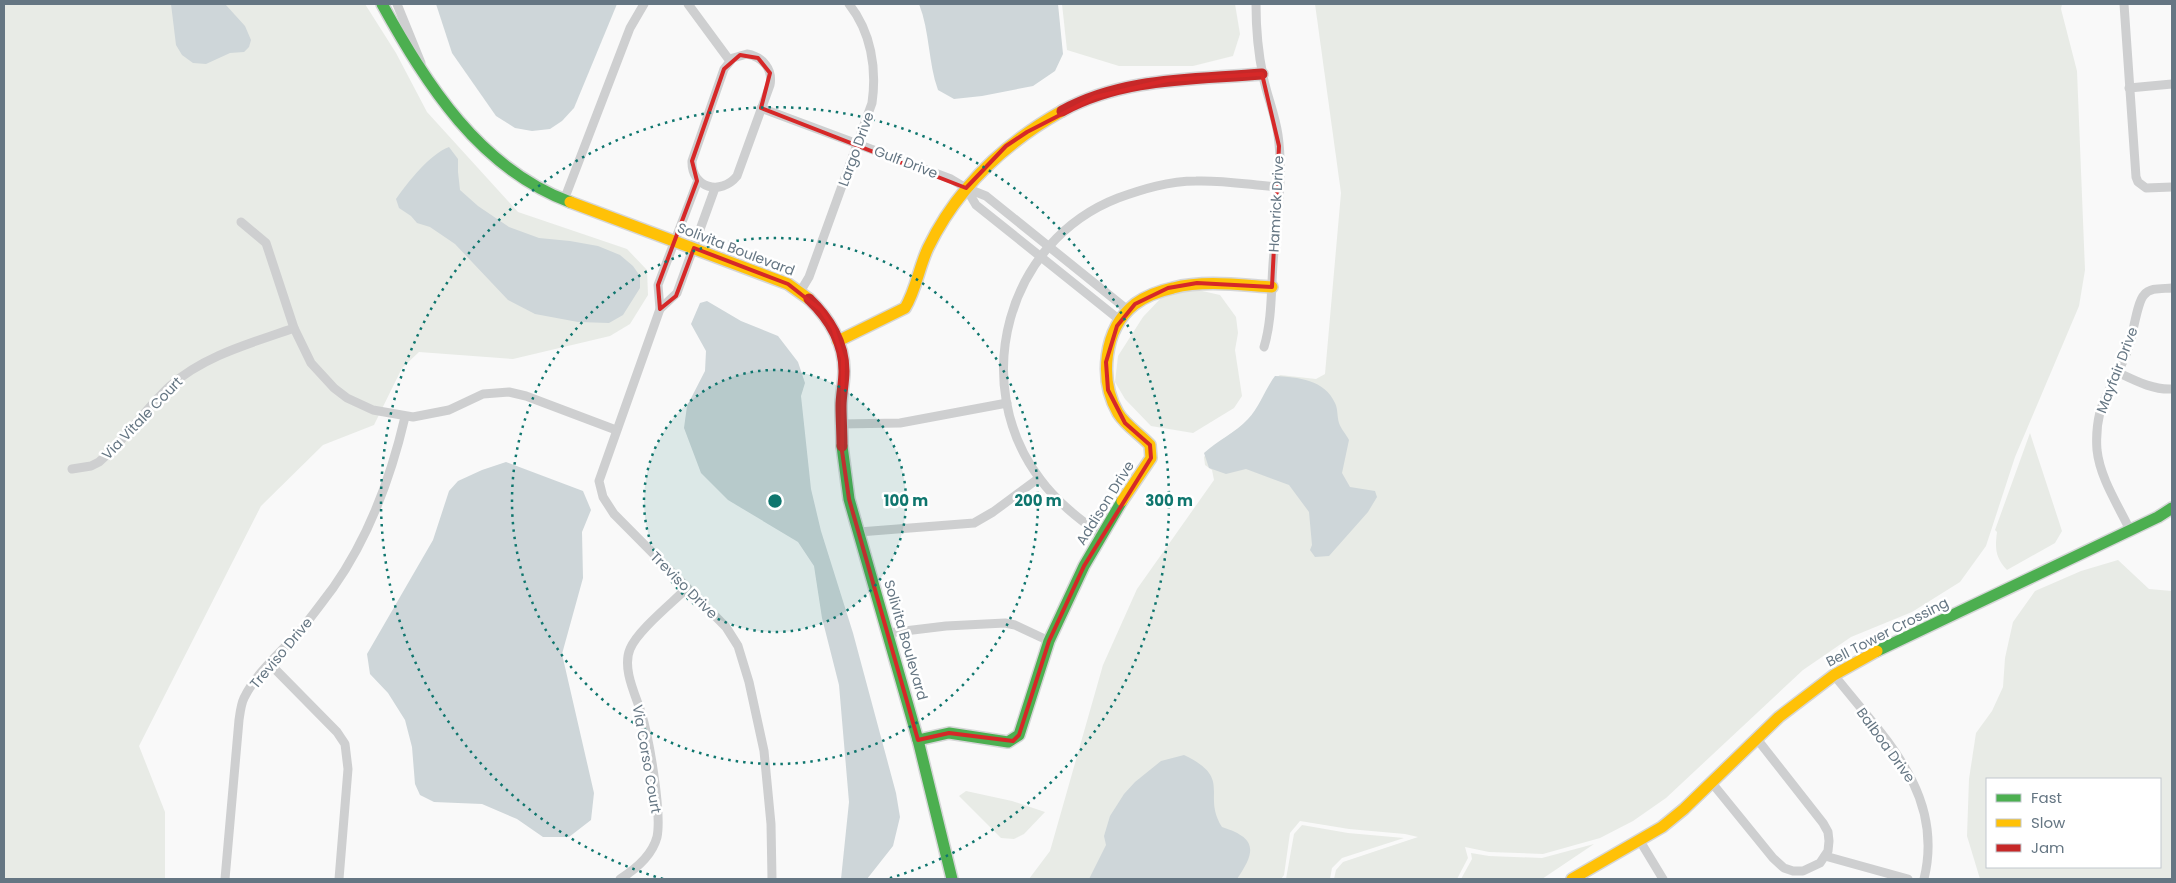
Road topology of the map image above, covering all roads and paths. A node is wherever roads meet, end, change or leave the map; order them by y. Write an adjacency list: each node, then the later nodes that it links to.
1 (382, 4): 10 (street, Solivita Boulevard)
2 (398, 4): 10 (street, Solivita Boulevard)
3 (644, 4): 20 (street)
4 (688, 4): 8 (street)
5 (849, 4): 14 (street, Largo Drive)
6 (1256, 4): 9 (street, Hamrick Drive)
7 (2124, 4): 12 (street)
8 (730, 61): 13 (street); 15 (street)
9 (1262, 74): 16 (street, Hamrick Drive); 18 (street)
10 (428, 80): 20 (street, Solivita Boulevard)
11 (2172, 84): 12 (street)
12 (2129, 88): 19 (street)
13 (761, 108): 14 (street, Gulf Drive); 17 (street)
14 (859, 144): 18 (street, Gulf Drive); 28 (street, Largo Drive)
15 (698, 180): 17 (street); 22 (street, Treviso Drive)
16 (1279, 187): 23 (street); 26 (street, Hamrick Drive)
17 (716, 188): 24 (street, Treviso Drive)
18 (966, 188): 23 (street, Gulf Drive); 25 (street, Gulf Drive); 33 (street)
19 (2172, 188)
20 (564, 200): 22 (street, Solivita Boulevard)
21 (241, 222): 32 (street)
22 (675, 242): 24 (street, Solivita Boulevard); 29 (street, Treviso Drive)
23 (1048, 246): 25 (street); 30 (street, Gulf Drive)
24 (694, 248): 28 (street, Solivita Boulevard); 29 (street, Treviso Drive)
25 (1040, 256): 31 (street, Gulf Drive); 37 (street)
26 (1272, 287): 30 (street, Addison Drive); 34 (street, Hamrick Drive)
27 (2172, 288): 35 (street, Mayfair Drive)
28 (800, 292): 33 (street, Solivita Boulevard)
29 (660, 310): 40 (street, Treviso Drive)
30 (1129, 311): 31 (street, Addison Drive)
31 (1121, 321): 46 (street, Addison Drive)
32 (294, 328): 38 (street); 41 (street, Via Vitale Court)
33 (838, 341): 39 (street, Solivita Boulevard)
34 (1264, 347)
35 (2119, 373): 36 (street); 44 (street, Mayfair Drive)
36 (2172, 389)
37 (1007, 403): 39 (street); 42 (street)
38 (405, 416): 40 (street); 50 (street, Treviso Drive)
39 (841, 424): 45 (street, Solivita Boulevard)
40 (616, 430): 47 (street, Treviso Drive)
41 (72, 469)
42 (1039, 478): 45 (street); 46 (street)
43 (2172, 508): 44 (street, Bell Tower Crossing)
44 (2130, 530): 51 (street, Bell Tower Crossing)
45 (859, 532): 48 (street, Solivita Boulevard)
46 (1101, 535): 49 (street, Addison Drive)
47 (687, 588): 59 (street, Via Corso Court); 60 (street, Treviso Drive)
48 (888, 633): 49 (street); 53 (street, Solivita Boulevard)
49 (1050, 641): 53 (street, Addison Drive)
50 (270, 664): 57 (street, Treviso Drive); 58 (street)
51 (1834, 675): 52 (street, Bell Tower Crossing); 65 (street, Balboa Drive)
52 (1756, 739): 54 (street, Bell Tower Crossing); 56 (street)
53 (918, 740): 61 (street, Solivita Boulevard)
54 (1712, 783): 55 (street, Bell Tower Crossing); 56 (street)
55 (1640, 841): 62 (street, Bell Tower Crossing); 63 (street)
56 (1825, 856): 64 (street)
57 (225, 879)
58 (339, 879)
59 (620, 879)
60 (772, 879)
61 (952, 879)
62 (1572, 879)
63 (1663, 879)
64 (1908, 879)
65 (1924, 879)

